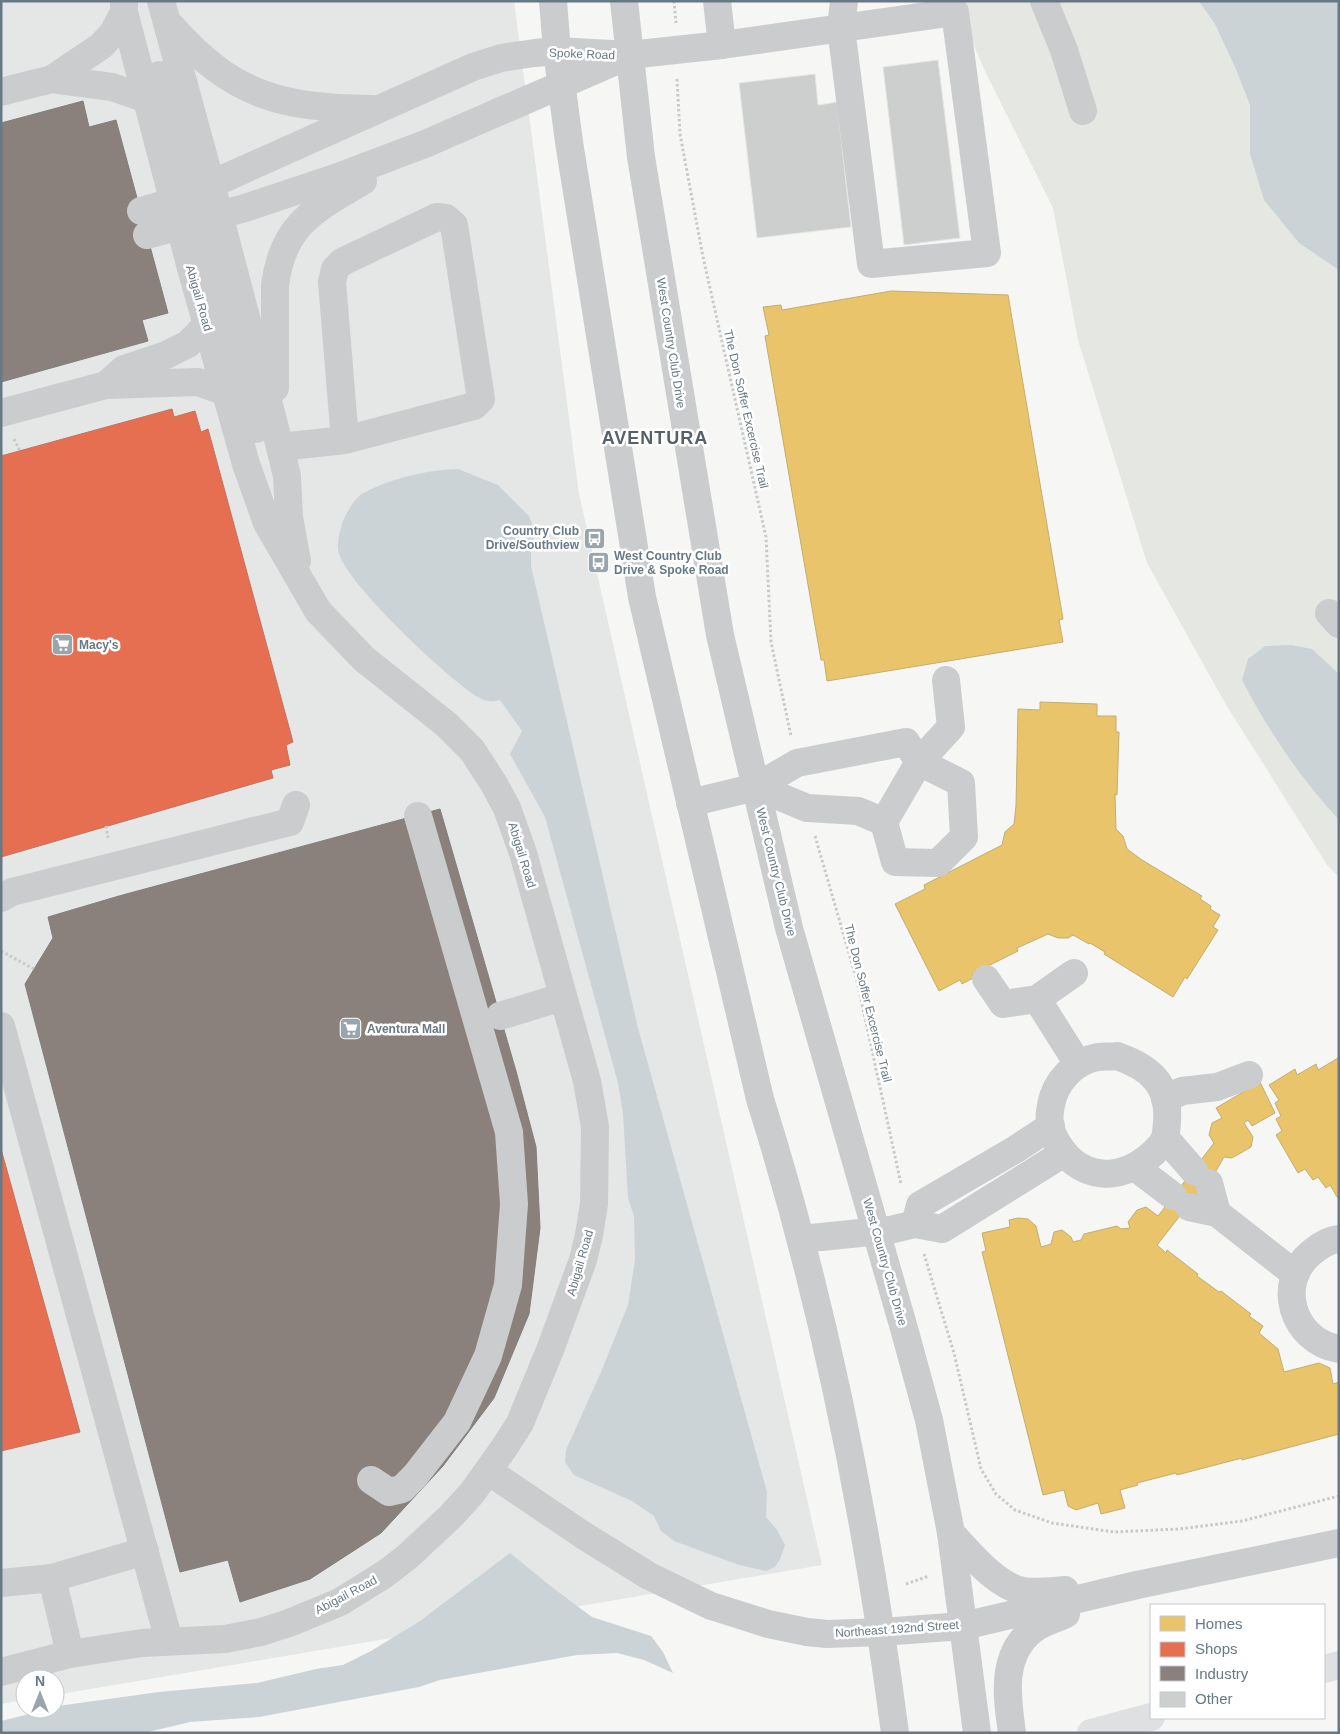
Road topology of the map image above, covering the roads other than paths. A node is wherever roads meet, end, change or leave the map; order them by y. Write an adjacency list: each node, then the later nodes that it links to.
1 (552, 1): 10 (street)
2 (624, 1): 11 (street, West Country Club Drive)
3 (717, 1): 9 (street)
4 (844, 1): 8 (street)
5 (1044, 1): 17 (street)
6 (129, 5): 12 (street); 15 (street, Abigail Road); 19 (street, Abigail Road)
7 (164, 11): 16 (street); 19 (street, Abigail Road)
8 (842, 28): 8 (street); 9 (street)
9 (722, 45): 11 (street)
10 (557, 51): 11 (street, Spoke Road); 13 (street); 16 (street, Spoke Road)
11 (629, 55): 13 (street, Spoke Road); 33 (street, West Country Club Drive)
12 (52, 79): 14 (street); 15 (street)
13 (561, 84): 18 (street, Spoke Road); 34 (street)
14 (1, 92)
15 (147, 99): 19 (street, Abigail Road)
16 (378, 109): 19 (street, Spoke Road)
17 (1083, 111)
18 (425, 144): 19 (street, Spoke Road); 27 (street)
19 (196, 207): 20 (street); 21 (street, Abigail Road); 23 (street, Abigail Road); 27 (street, Abigail Road)
20 (144, 223)
21 (207, 325): 22 (street); 23 (street, Abigail Road)
22 (177, 349): 23 (street); 24 (street)
23 (227, 359): 25 (street, Abigail Road); 29 (street, Abigail Road)
24 (106, 385): 25 (street); 26 (street)
25 (226, 392): 30 (street, Abigail Road)
26 (1, 413)
27 (278, 436): 28 (street); 29 (street, Abigail Road)
28 (345, 440): 28 (street)
29 (289, 517): 30 (street, Abigail Road)
30 (302, 584): 41 (street, Abigail Road)
31 (946, 680): 32 (street)
32 (919, 762): 33 (street); 37 (street); 37 (street)
33 (756, 787): 34 (street); 37 (street); 54 (street, West Country Club Drive)
34 (690, 803): 55 (street)
35 (296, 805): 38 (street)
36 (418, 816): 60 (street)
37 (884, 822)
38 (1, 898)
39 (1074, 973): 42 (street)
40 (986, 979): 42 (street)
41 (562, 997): 43 (street); 59 (street, Abigail Road)
42 (1037, 999): 45 (street)
43 (500, 1016)
44 (1, 1026): 63 (street)
45 (1078, 1064): 47 (street); 48 (street)
46 (1249, 1075): 47 (street)
47 (1165, 1099): 49 (street)
48 (1051, 1126): 50 (street); 53 (street)
49 (1166, 1139): 51 (street); 52 (street)
50 (1064, 1153): 51 (street); 53 (street)
51 (1135, 1167): 52 (street)
52 (1217, 1213): 57 (street)
53 (915, 1224): 54 (street)
54 (875, 1231): 55 (street); 61 (street, West Country Club Drive)
55 (801, 1239): 68 (street)
56 (1339, 1240): 57 (street)
57 (1295, 1274): 58 (street)
58 (1339, 1349)
59 (488, 1472): 68 (street, Northeast 192nd Street); 69 (street, Abigail Road)
60 (371, 1480)
61 (951, 1533): 66 (street); 67 (street, West Country Club Drive)
62 (1339, 1543): 66 (street, Northeast 192nd Street)
63 (145, 1551): 64 (street); 69 (street)
64 (52, 1578): 65 (street); 70 (street)
65 (1, 1583)
66 (1136, 1585): 67 (street, Northeast 192nd Street); 77 (street)
67 (963, 1626): 68 (street, Northeast 192nd Street); 76 (street, West Country Club Drive)
68 (882, 1632): 75 (street)
69 (169, 1641): 70 (street, Abigail Road)
70 (70, 1654): 73 (street, Abigail Road)
71 (1339, 1665): 72 (highway)
72 (1325, 1669)
73 (1, 1672)
74 (1150, 1717): 78 (highway)
75 (895, 1733)
76 (977, 1733)
77 (1012, 1733)
78 (1091, 1733)

